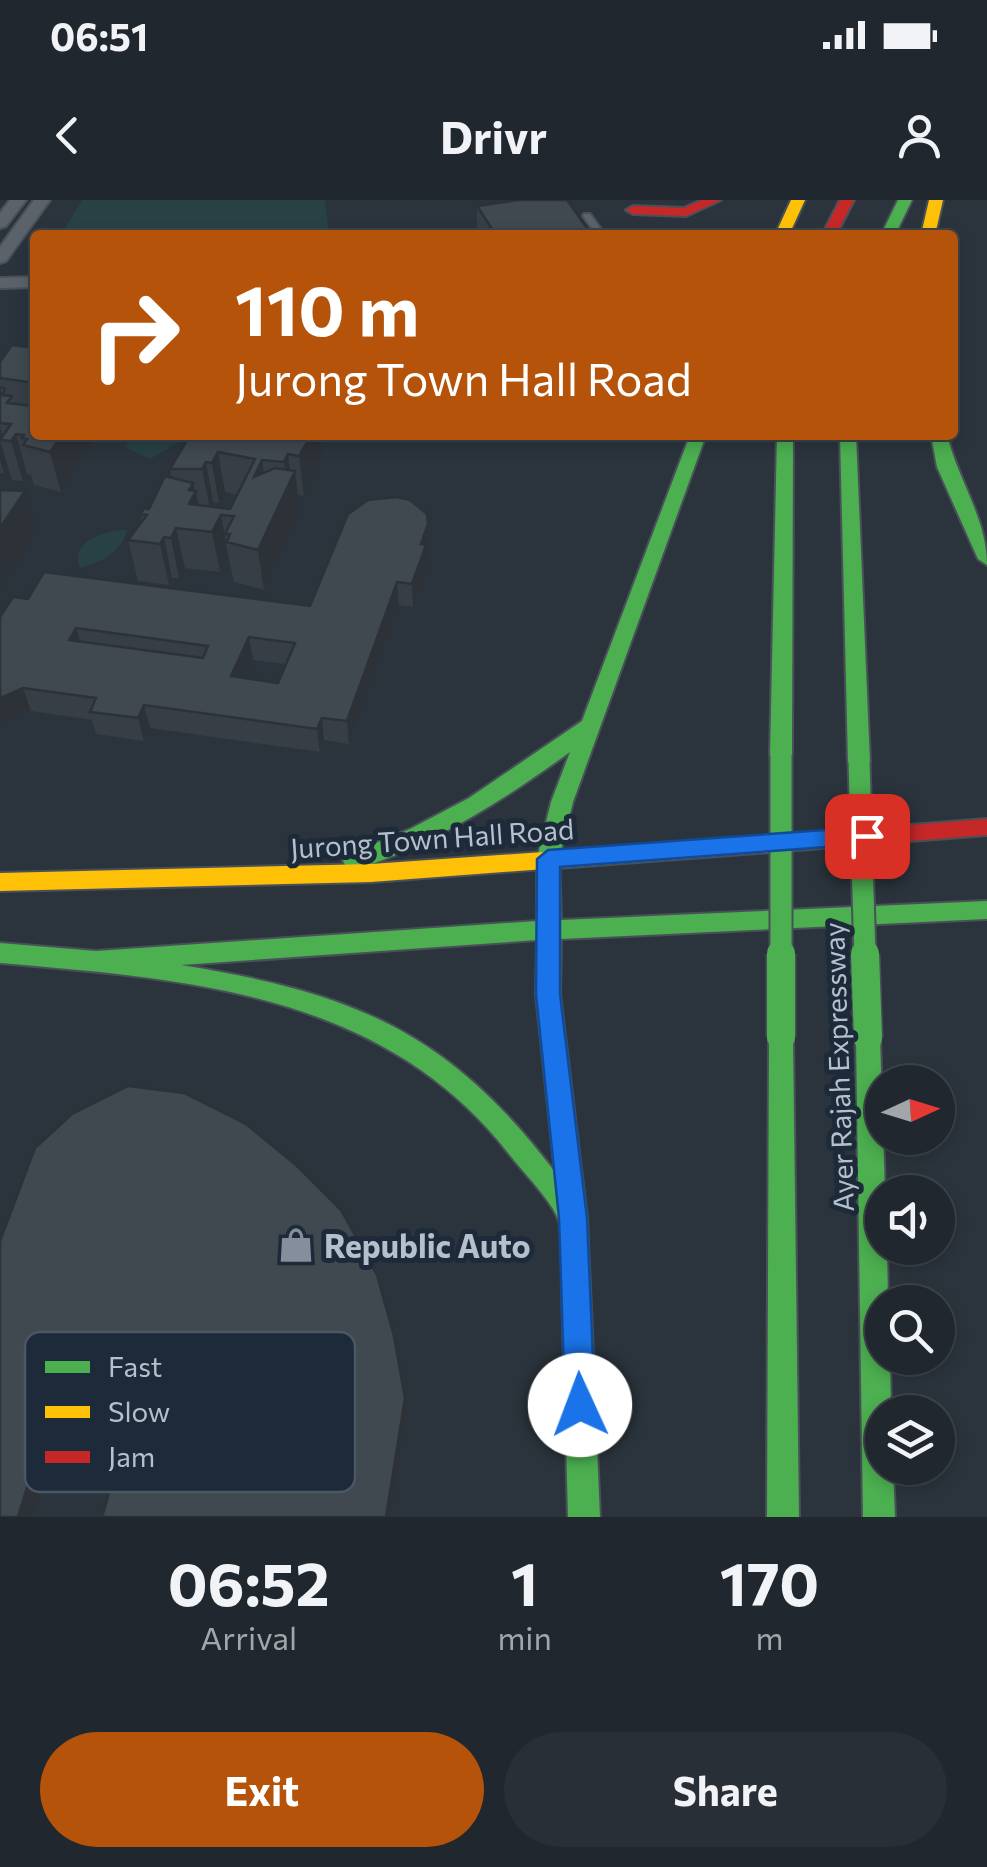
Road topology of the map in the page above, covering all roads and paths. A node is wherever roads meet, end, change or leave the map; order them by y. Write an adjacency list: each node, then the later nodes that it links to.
1 (18, 200): 9 (street)
2 (42, 200): 15 (street)
3 (714, 200): 7 (main road)
4 (847, 200): 12 (main road)
5 (905, 200): 13 (main road)
6 (936, 200): 14 (main road)
7 (629, 205): 11 (main road)
8 (587, 216): 10 (lane)
9 (0, 223)
10 (597, 230)
11 (648, 230)
12 (832, 230)
13 (890, 230)
14 (929, 230)
15 (0, 258)
16 (30, 269): 17 (street)
17 (0, 270)
18 (30, 282): 19 (street)
19 (0, 283)
20 (696, 440): 27 (main road)
21 (784, 440): 38 (main road, Ayer Rajah Expressway, bridge)
22 (848, 440): 39 (main road, Ayer Rajah Expressway, bridge)
23 (939, 440): 25 (main road)
24 (950, 440): 25 (lane)
25 (946, 467): 26 (main road)
26 (987, 559)
27 (590, 725): 29 (main road); 30 (main road)
28 (987, 827): 29 (main road, Jurong Town Hall Road)
29 (548, 859): 30 (main road, Jurong Town Hall Road); 33 (main road)
30 (293, 878): 31 (main road, Jurong Town Hall Road)
31 (0, 882)
32 (987, 910): 33 (main road)
33 (550, 930): 35 (main road); 36 (main road)
34 (0, 953): 35 (main road)
35 (96, 961): 36 (main road)
36 (573, 1218): 37 (main road)
37 (584, 1517)
38 (783, 1517)
39 (880, 1517)

